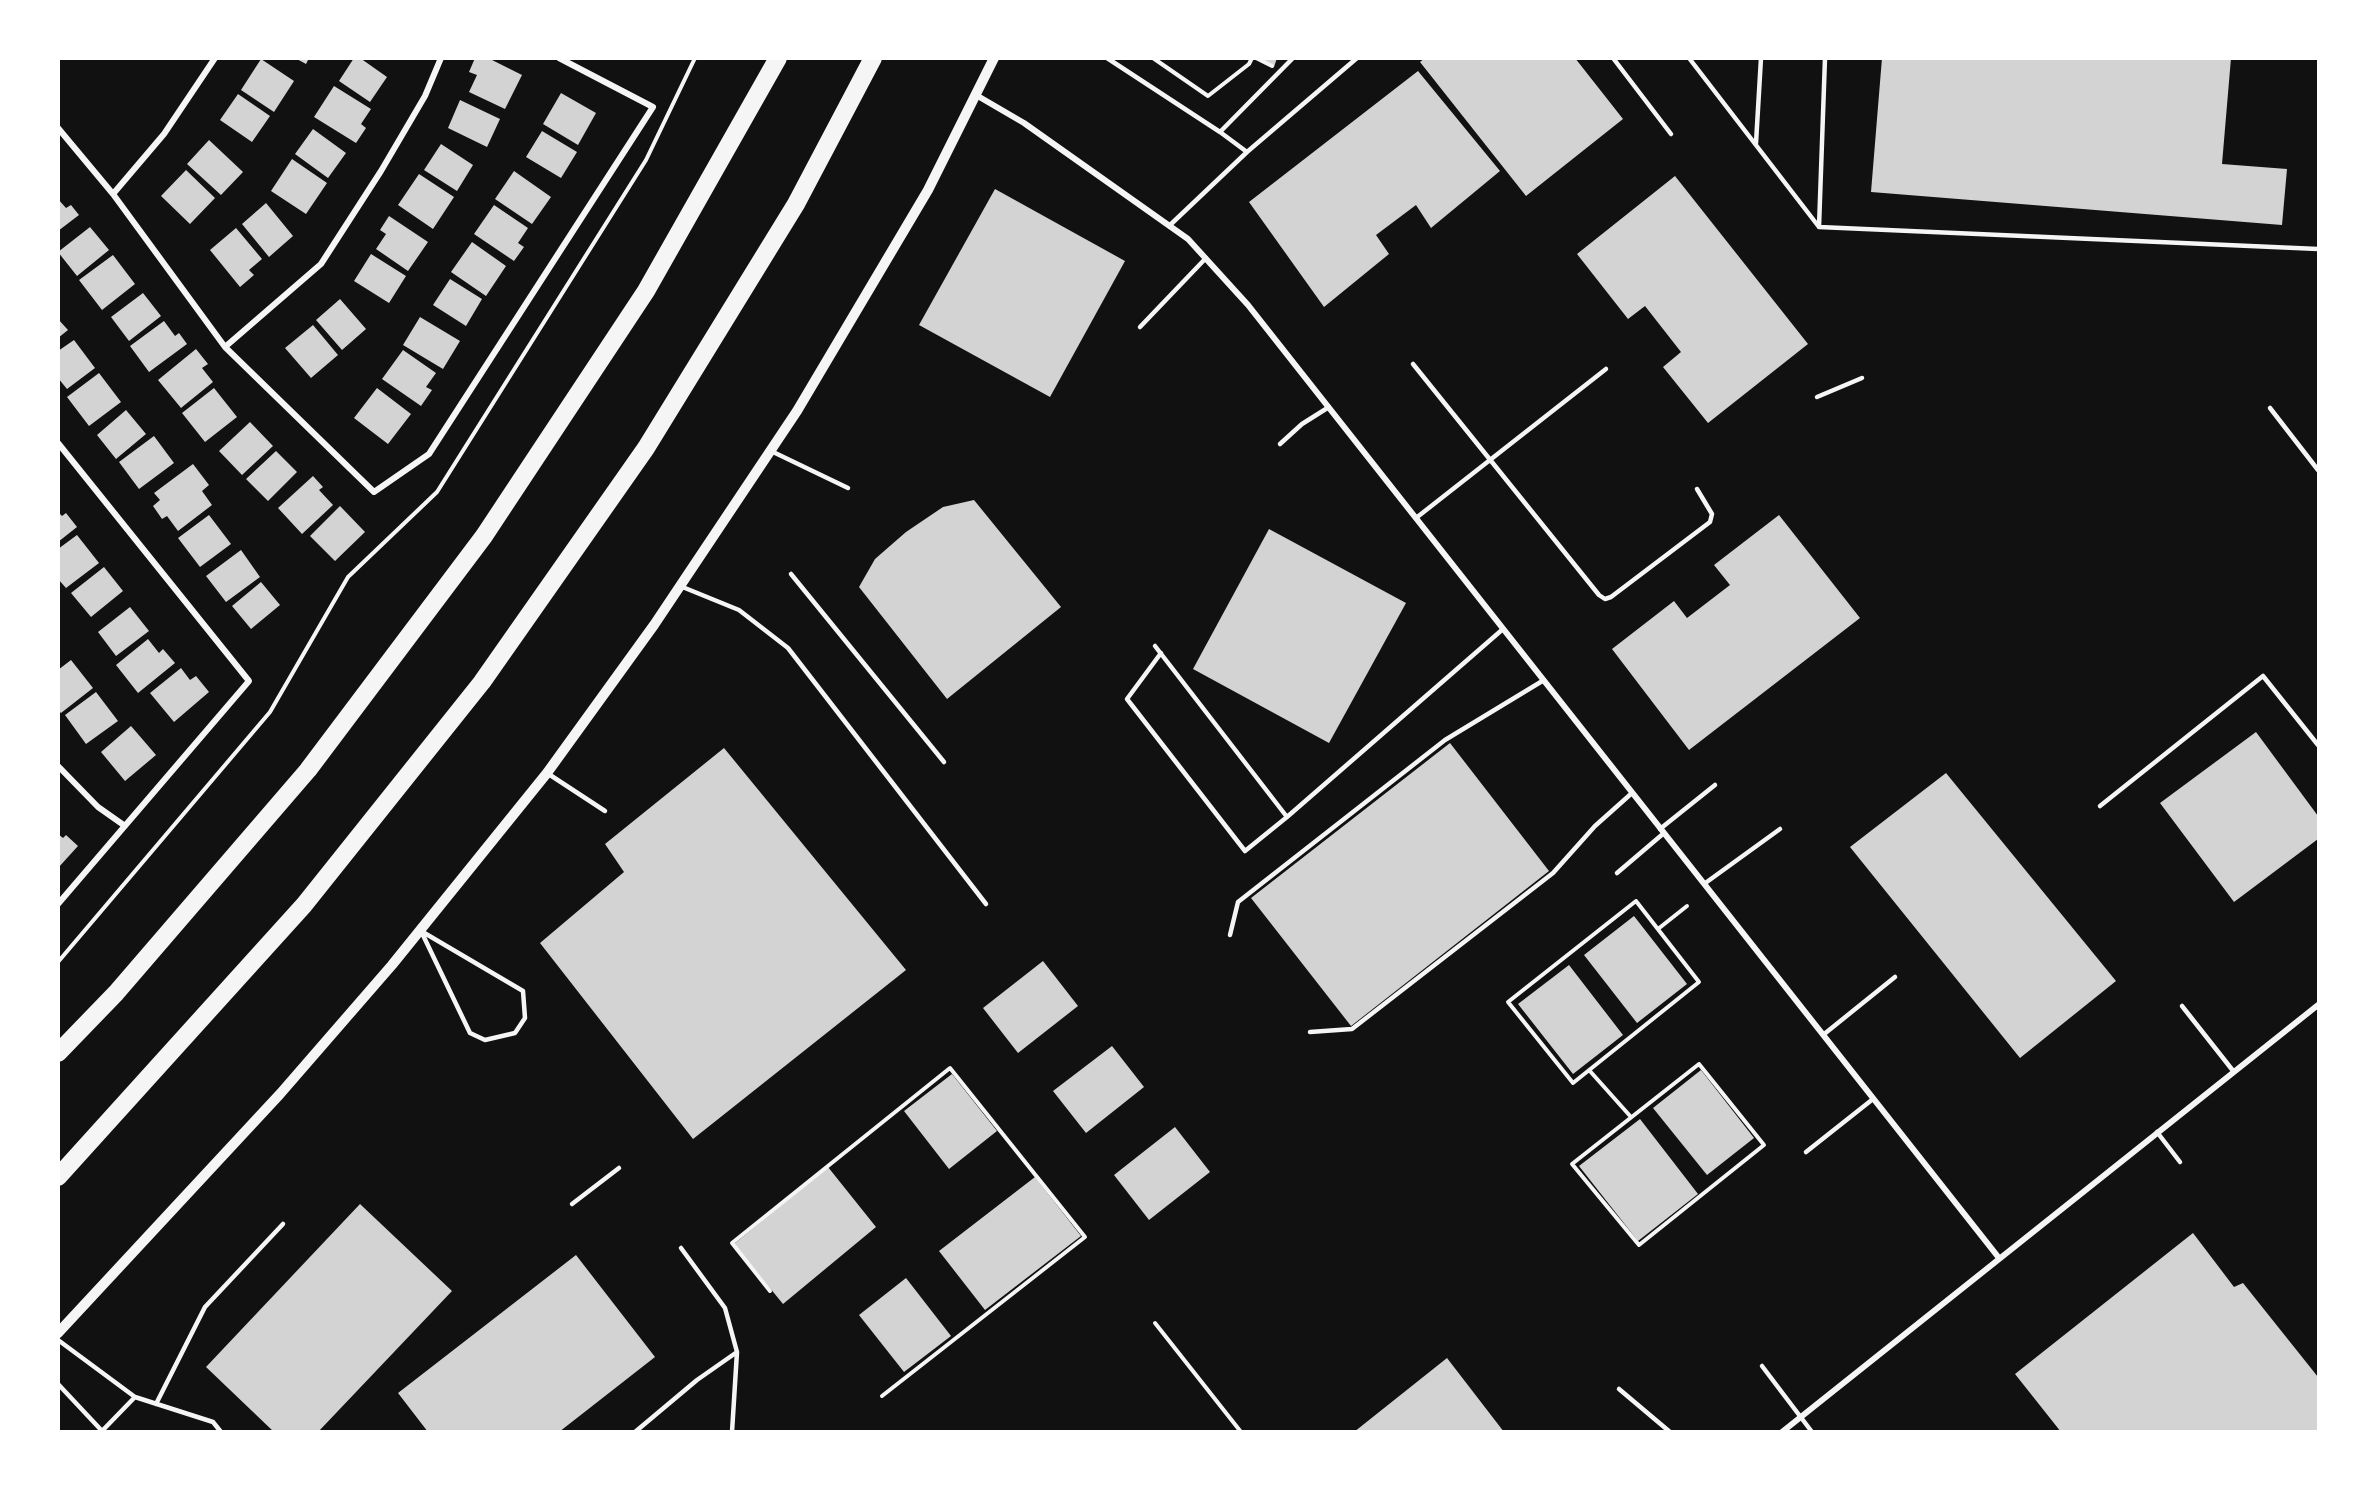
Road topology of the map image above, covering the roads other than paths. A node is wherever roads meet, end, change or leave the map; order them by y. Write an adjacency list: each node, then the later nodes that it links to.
1 (216, 58): 20 (street)
2 (441, 58): 26 (street)
3 (560, 58): 26 (street)
4 (778, 58): 70 (highway)
5 (873, 58): 77 (highway)
6 (994, 58): 14 (street)
7 (1107, 58): 16 (lane)
8 (1293, 58): 16 (lane)
9 (1357, 58): 19 (lane)
10 (1613, 58): 17 (lane)
11 (1689, 58): 18 (lane)
12 (1761, 58): 18 (lane)
13 (1825, 58): 22 (lane)
14 (976, 95): 21 (street); 35 (street)
15 (58, 128): 20 (street)
16 (1220, 132): 19 (lane)
17 (1671, 134)
18 (1755, 144): 22 (lane)
19 (1247, 152): 21 (lane)
20 (113, 194): 26 (street)
21 (1169, 225): 24 (street)
22 (1819, 226): 23 (lane)
23 (2319, 249)
24 (1206, 258): 25 (lane); 31 (street)
25 (1140, 327)
26 (225, 347)
27 (1413, 364): 36 (lane)
28 (1606, 369): 36 (lane)
29 (1862, 378): 30 (lane)
30 (1817, 397)
31 (1329, 407): 34 (lane); 40 (street)
32 (2270, 408): 37 (lane)
33 (58, 443): 56 (street)
34 (1280, 444)
35 (771, 451): 38 (lane); 42 (street)
36 (1491, 459): 39 (lane); 40 (lane)
37 (2319, 470)
38 (849, 488)
39 (1697, 489)
40 (1416, 518): 43 (street)
41 (791, 574): 48 (lane)
42 (680, 586): 50 (street); 62 (lane)
43 (1503, 629): 46 (street); 55 (lane)
44 (1155, 645): 45 (lane)
45 (1161, 653): 55 (lane); 55 (lane)
46 (1544, 680): 52 (street); 64 (lane)
47 (2319, 745): 53 (lane)
48 (944, 762)
49 (58, 766): 56 (street)
50 (547, 773): 54 (lane); 63 (street)
51 (1715, 785): 58 (lane)
52 (1632, 793): 58 (street); 68 (lane)
53 (2100, 806)
54 (605, 811)
55 (1287, 817)
56 (125, 826): 61 (street)
57 (1780, 829): 60 (lane)
58 (1662, 831): 59 (lane); 60 (street)
59 (1617, 873)
60 (1704, 884): 69 (street)
61 (58, 904)
62 (986, 904)
63 (421, 931): 63 (lane); 82 (street)
64 (1230, 935)
65 (1895, 977): 69 (lane)
66 (2319, 1005): 71 (street)
67 (2182, 1006): 71 (lane)
68 (1310, 1032)
69 (1823, 1035): 72 (street)
70 (58, 1053)
71 (2234, 1072): 73 (street)
72 (1873, 1099): 74 (lane); 81 (street)
73 (2157, 1132): 75 (lane); 81 (street)
74 (1806, 1152)
75 (2180, 1162)
76 (619, 1168): 78 (lane)
77 (58, 1177)
78 (572, 1204)
79 (284, 1224): 89 (lane)
80 (681, 1248): 84 (lane)
81 (1998, 1258): 90 (street)
82 (58, 1333)
83 (58, 1340): 88 (lane)
84 (737, 1352): 93 (lane); 94 (lane)
85 (1762, 1366): 90 (lane)
86 (58, 1384): 91 (lane)
87 (1619, 1389): 95 (lane)
88 (135, 1397): 89 (lane); 91 (lane)
89 (156, 1404): 92 (lane)
90 (1802, 1416): 96 (street); 97 (lane)
91 (103, 1431)
92 (221, 1431)
93 (635, 1431)
94 (732, 1431)
95 (1670, 1431)
96 (1782, 1431)
97 (1812, 1431)

